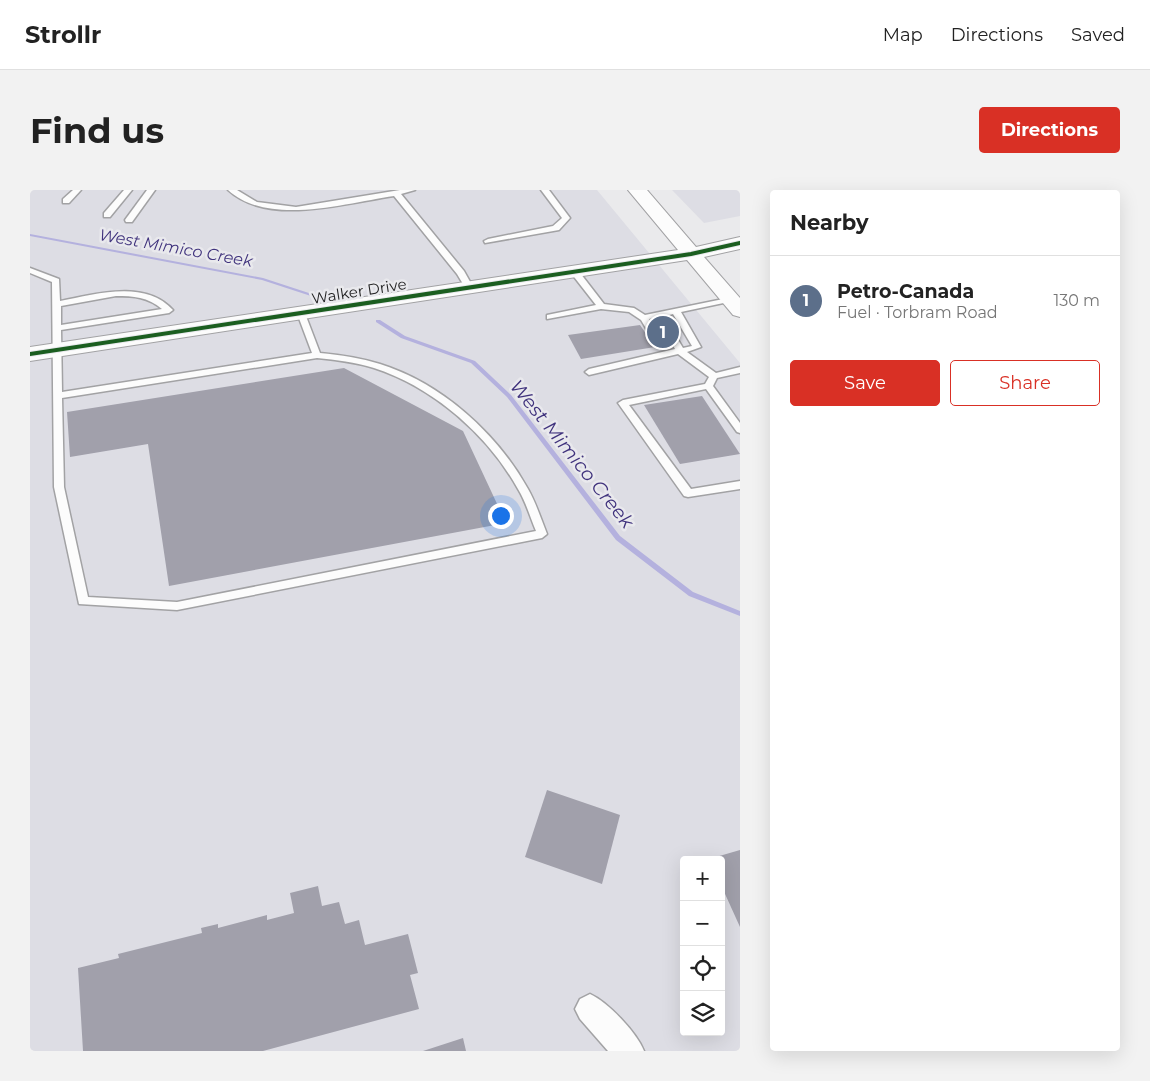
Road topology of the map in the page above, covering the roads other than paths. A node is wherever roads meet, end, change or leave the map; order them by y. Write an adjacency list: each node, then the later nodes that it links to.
1 (77, 190): 9 (lane)
2 (128, 190): 10 (lane)
3 (151, 190): 11 (lane)
4 (232, 190): 8 (lane)
5 (411, 190): 8 (lane)
6 (545, 190): 12 (lane)
7 (637, 190): 14 (street)
8 (396, 193): 17 (lane)
9 (66, 201)
10 (107, 215)
11 (129, 220)
12 (488, 241)
13 (740, 243): 14 (street, Walker Drive)
14 (691, 254): 16 (street, Walker Drive); 19 (street)
15 (30, 270): 18 (lane)
16 (574, 271): 17 (street, Walker Drive); 20 (lane)
17 (470, 287): 22 (street, Walker Drive)
18 (57, 304): 26 (lane); 26 (lane)
19 (735, 305): 21 (lane)
20 (601, 306): 24 (lane); 25 (lane)
21 (676, 312): 23 (lane); 32 (lane)
22 (301, 313): 31 (street, Walker Drive); 35 (lane)
23 (657, 316): 25 (lane); 27 (lane)
24 (550, 317)
25 (644, 318): 28 (lane)
26 (57, 328): 31 (lane)
27 (667, 330)
28 (653, 332)
29 (674, 340): 32 (lane)
30 (660, 343): 33 (lane)
31 (58, 349): 34 (street, Walker Drive); 40 (lane)
32 (680, 351): 33 (lane); 38 (lane)
33 (666, 353): 37 (lane)
34 (30, 354)
35 (317, 355): 40 (lane); 40 (lane)
36 (740, 370): 38 (lane)
37 (589, 372)
38 (714, 376): 39 (lane)
39 (708, 386): 41 (lane); 42 (lane)
40 (58, 396)
41 (740, 430)
42 (740, 485)
43 (590, 1009): 44 (street)
44 (629, 1051)

